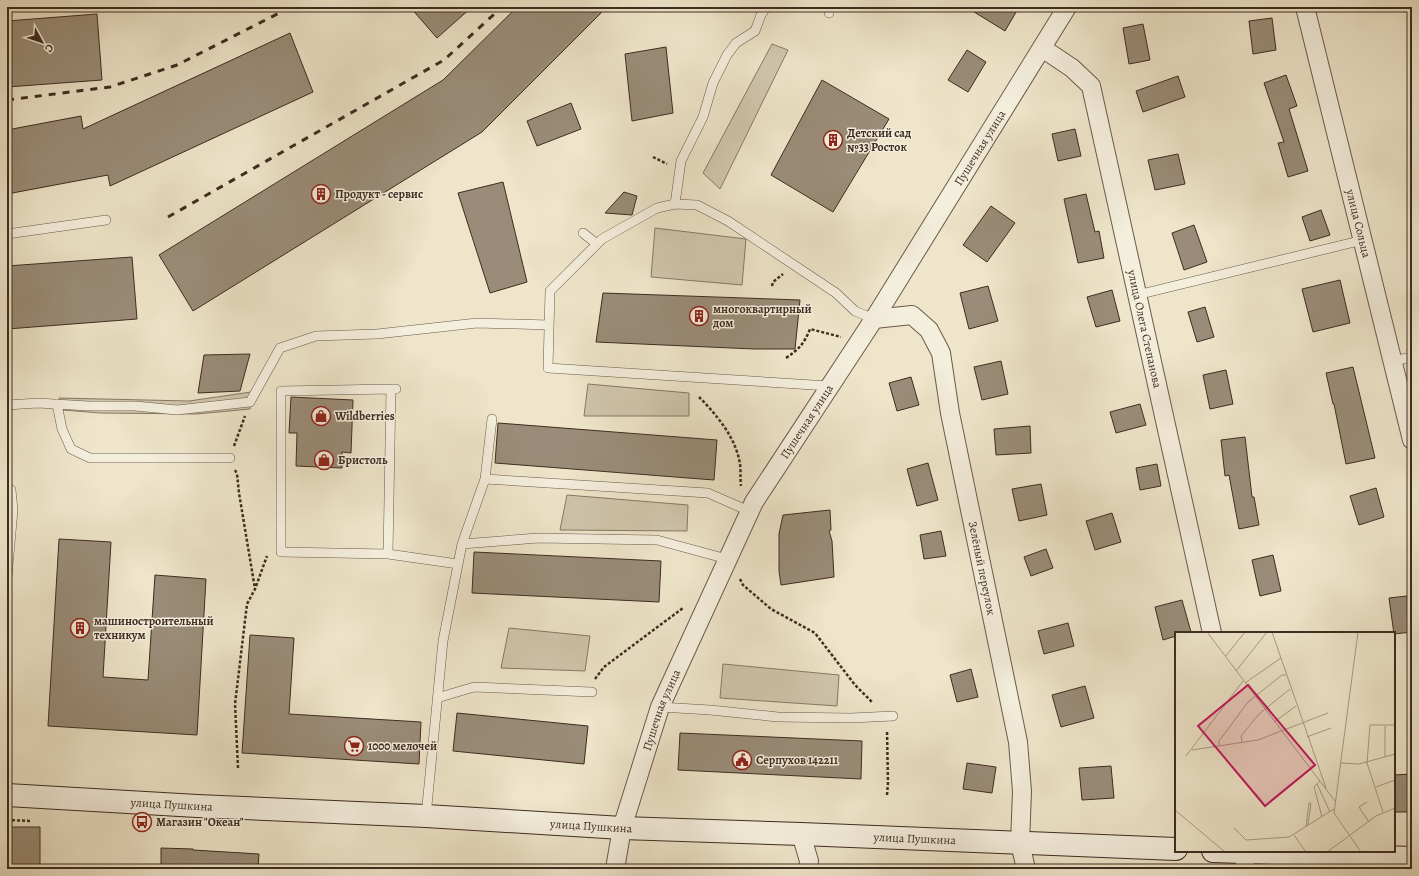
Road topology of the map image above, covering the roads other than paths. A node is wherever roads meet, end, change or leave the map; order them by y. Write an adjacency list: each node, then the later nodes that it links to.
1 (764, 7): 5 (lane)
2 (1067, 7): 4 (street, Пушечная улица)
3 (1305, 7): 9 (street, улица Сольца)
4 (1042, 48): 11 (street, улица Олега Степанова); 12 (street, Пушечная улица)
5 (675, 204): 10 (lane); 12 (lane)
6 (106, 220): 8 (lane)
7 (583, 233): 10 (lane)
8 (7, 234)
9 (1363, 240): 11 (lane); 15 (street, улица Сольца)
10 (597, 244): 13 (lane)
11 (1137, 295): 30 (street, улица Олега Степанова)
12 (874, 319): 16 (street, Пушечная улица); 39 (street, Зелёный переулок)
13 (549, 325): 16 (lane); 17 (lane)
14 (1412, 356): 15 (lane)
15 (1393, 361): 20 (street, улица Сольца)
16 (829, 386): 24 (street, Пушечная улица)
17 (57, 404): 18 (lane); 21 (lane)
18 (7, 405)
19 (492, 418): 22 (lane)
20 (1412, 440)
21 (230, 458)
22 (485, 479): 24 (lane); 25 (lane)
23 (7, 490): 29 (lane)
24 (749, 511): 27 (street, Пушечная улица)
25 (462, 544): 27 (lane); 28 (lane)
26 (388, 554): 26 (lane); 28 (lane)
27 (727, 559): 33 (street, Пушечная улица)
28 (458, 564): 31 (lane)
29 (7, 578)
30 (1212, 632)
31 (435, 692): 32 (lane); 36 (lane)
32 (588, 692)
33 (660, 707): 34 (lane); 37 (street, Пушечная улица)
34 (890, 716)
35 (7, 795): 36 (street, улица Пушкина)
36 (426, 816): 37 (street, улица Пушкина)
37 (622, 828): 38 (street, улица Пушкина); 44 (street, Пушечная улица)
38 (801, 834): 39 (street, улица Пушкина); 45 (street)
39 (1020, 843): 40 (street, улица Пушкина); 46 (street, Зелёный переулок)
40 (1175, 850)
41 (1218, 852): 42 (street)
42 (1244, 857): 43 (street)
43 (1412, 858)
44 (616, 869)
45 (808, 869)
46 (1026, 869)

